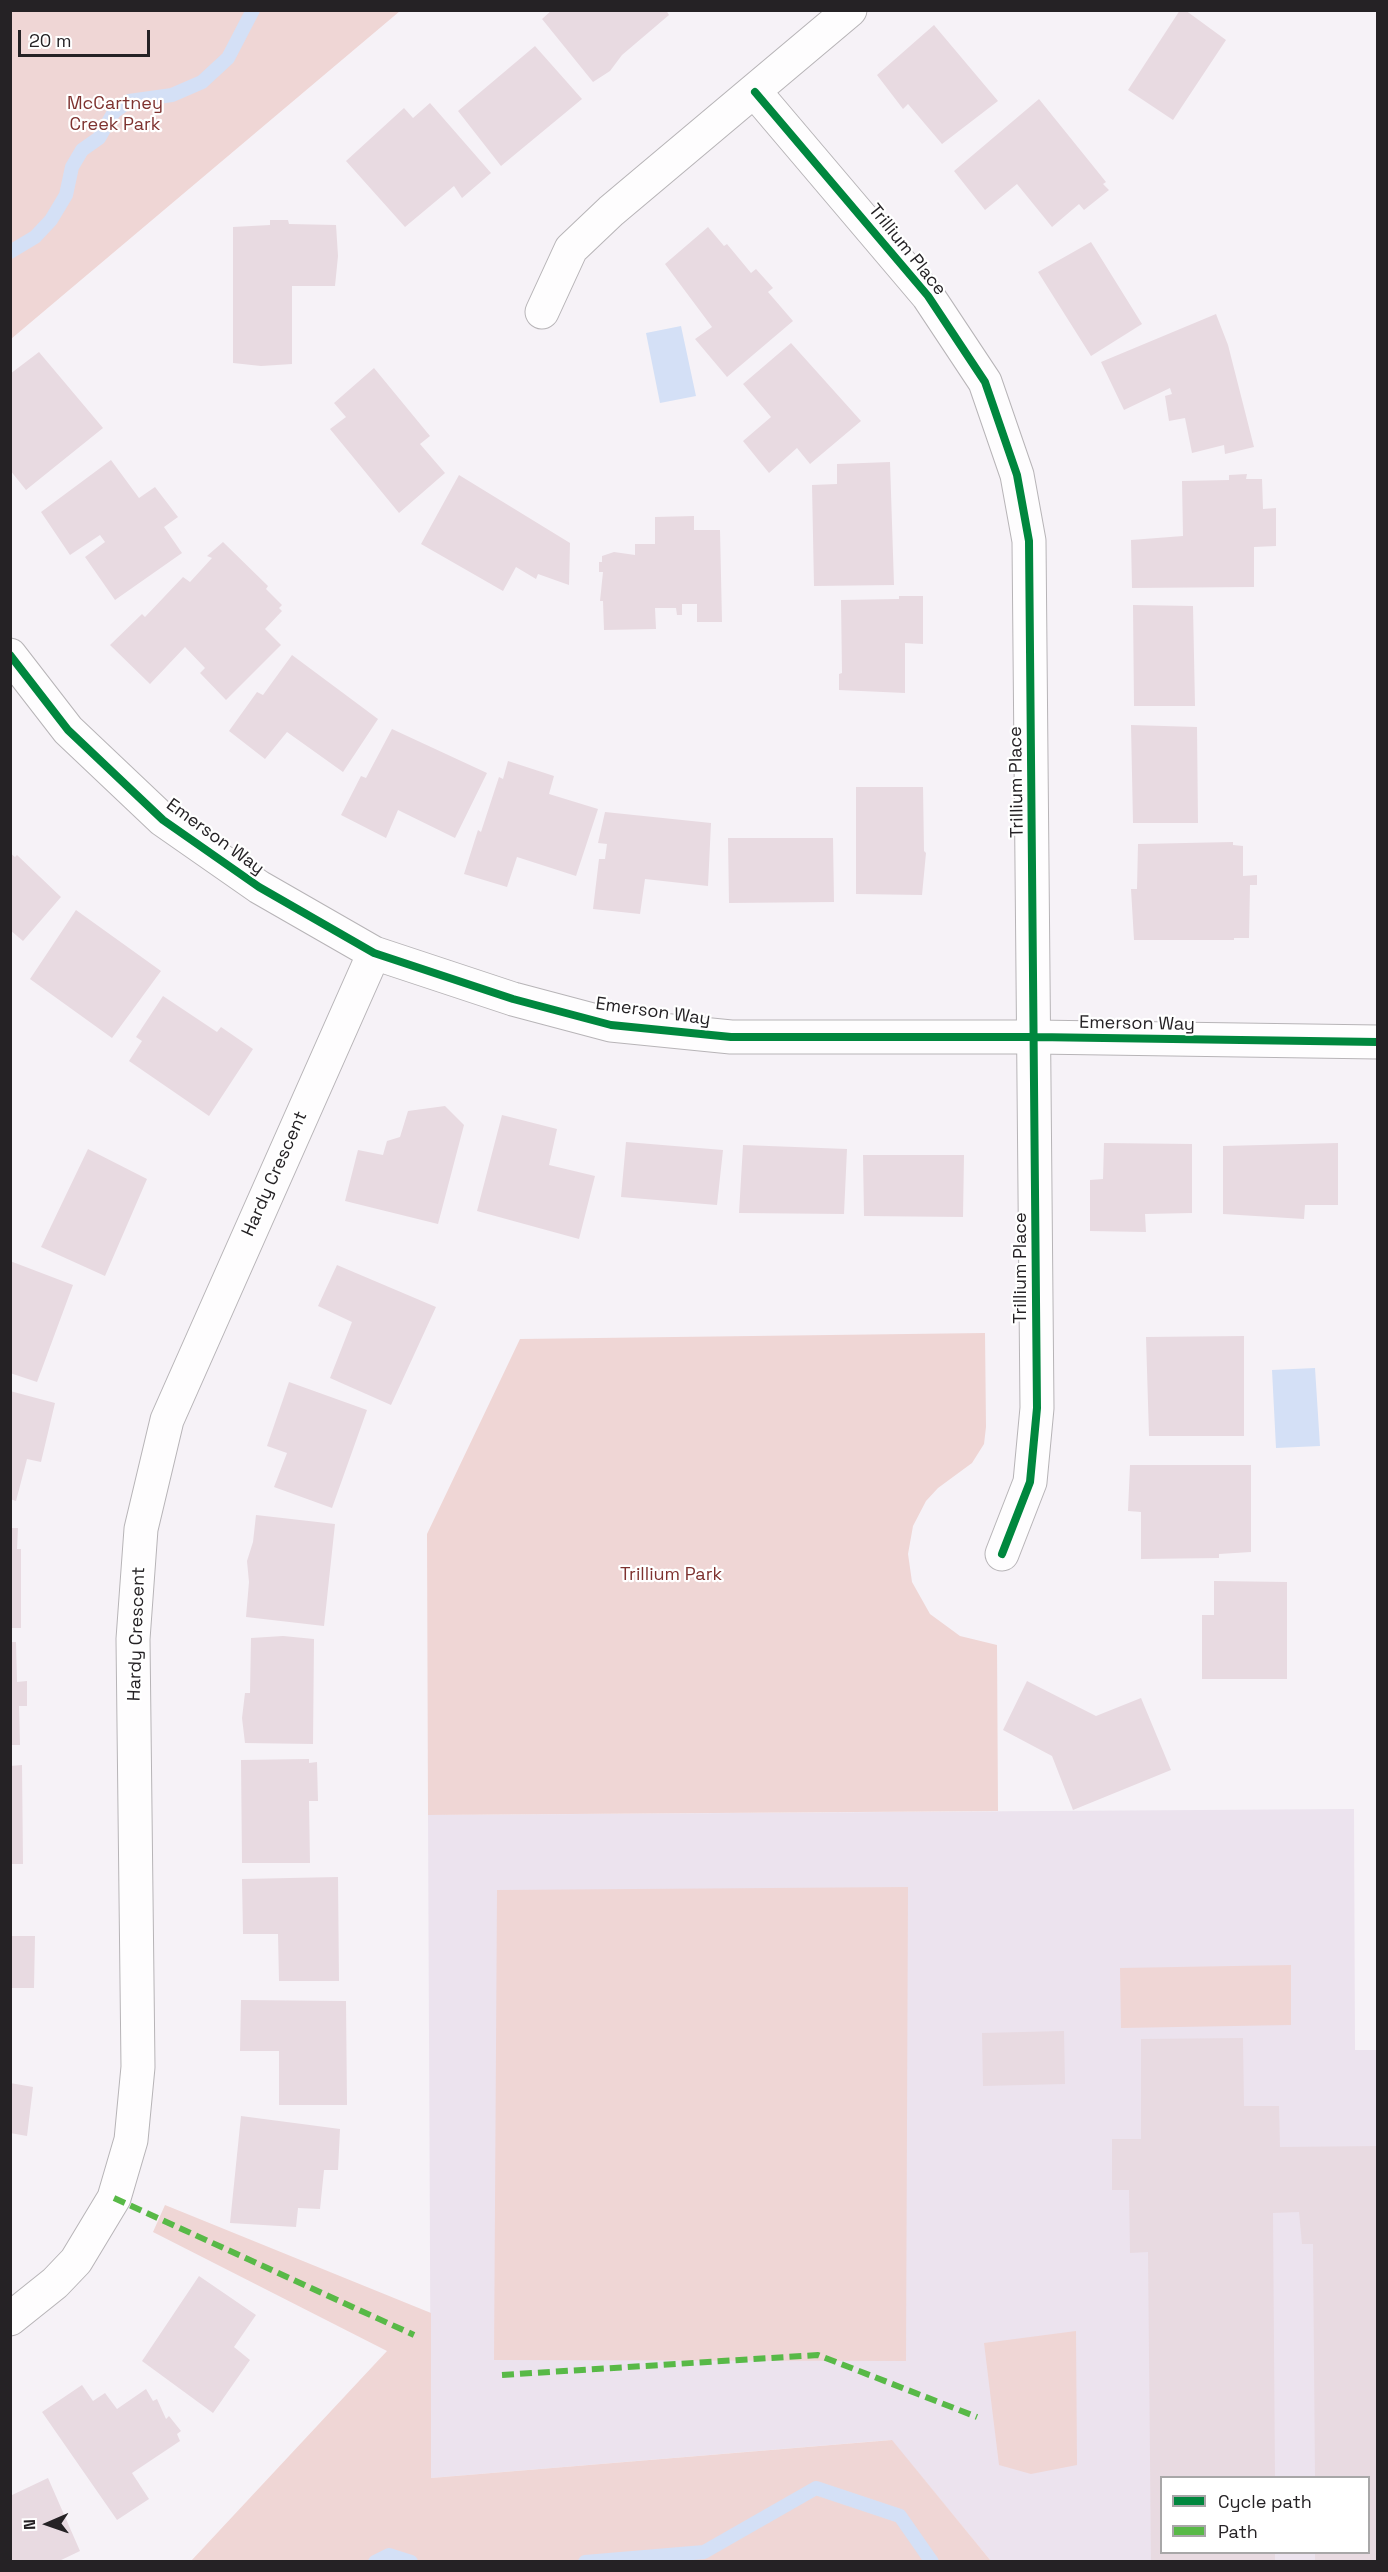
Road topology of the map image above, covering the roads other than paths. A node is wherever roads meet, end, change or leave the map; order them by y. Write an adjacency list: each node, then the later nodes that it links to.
1 (850, 10): 2 (street)
2 (755, 92): 3 (street); 6 (street, Trillium Place)
3 (542, 312)
4 (10, 655): 5 (street, Emerson Way)
5 (374, 953): 6 (street, Emerson Way); 9 (street, Hardy Crescent)
6 (1035, 1037): 7 (street, Emerson Way); 8 (street, Trillium Place)
7 (1377, 1042)
8 (1002, 1554)
9 (10, 2319)

